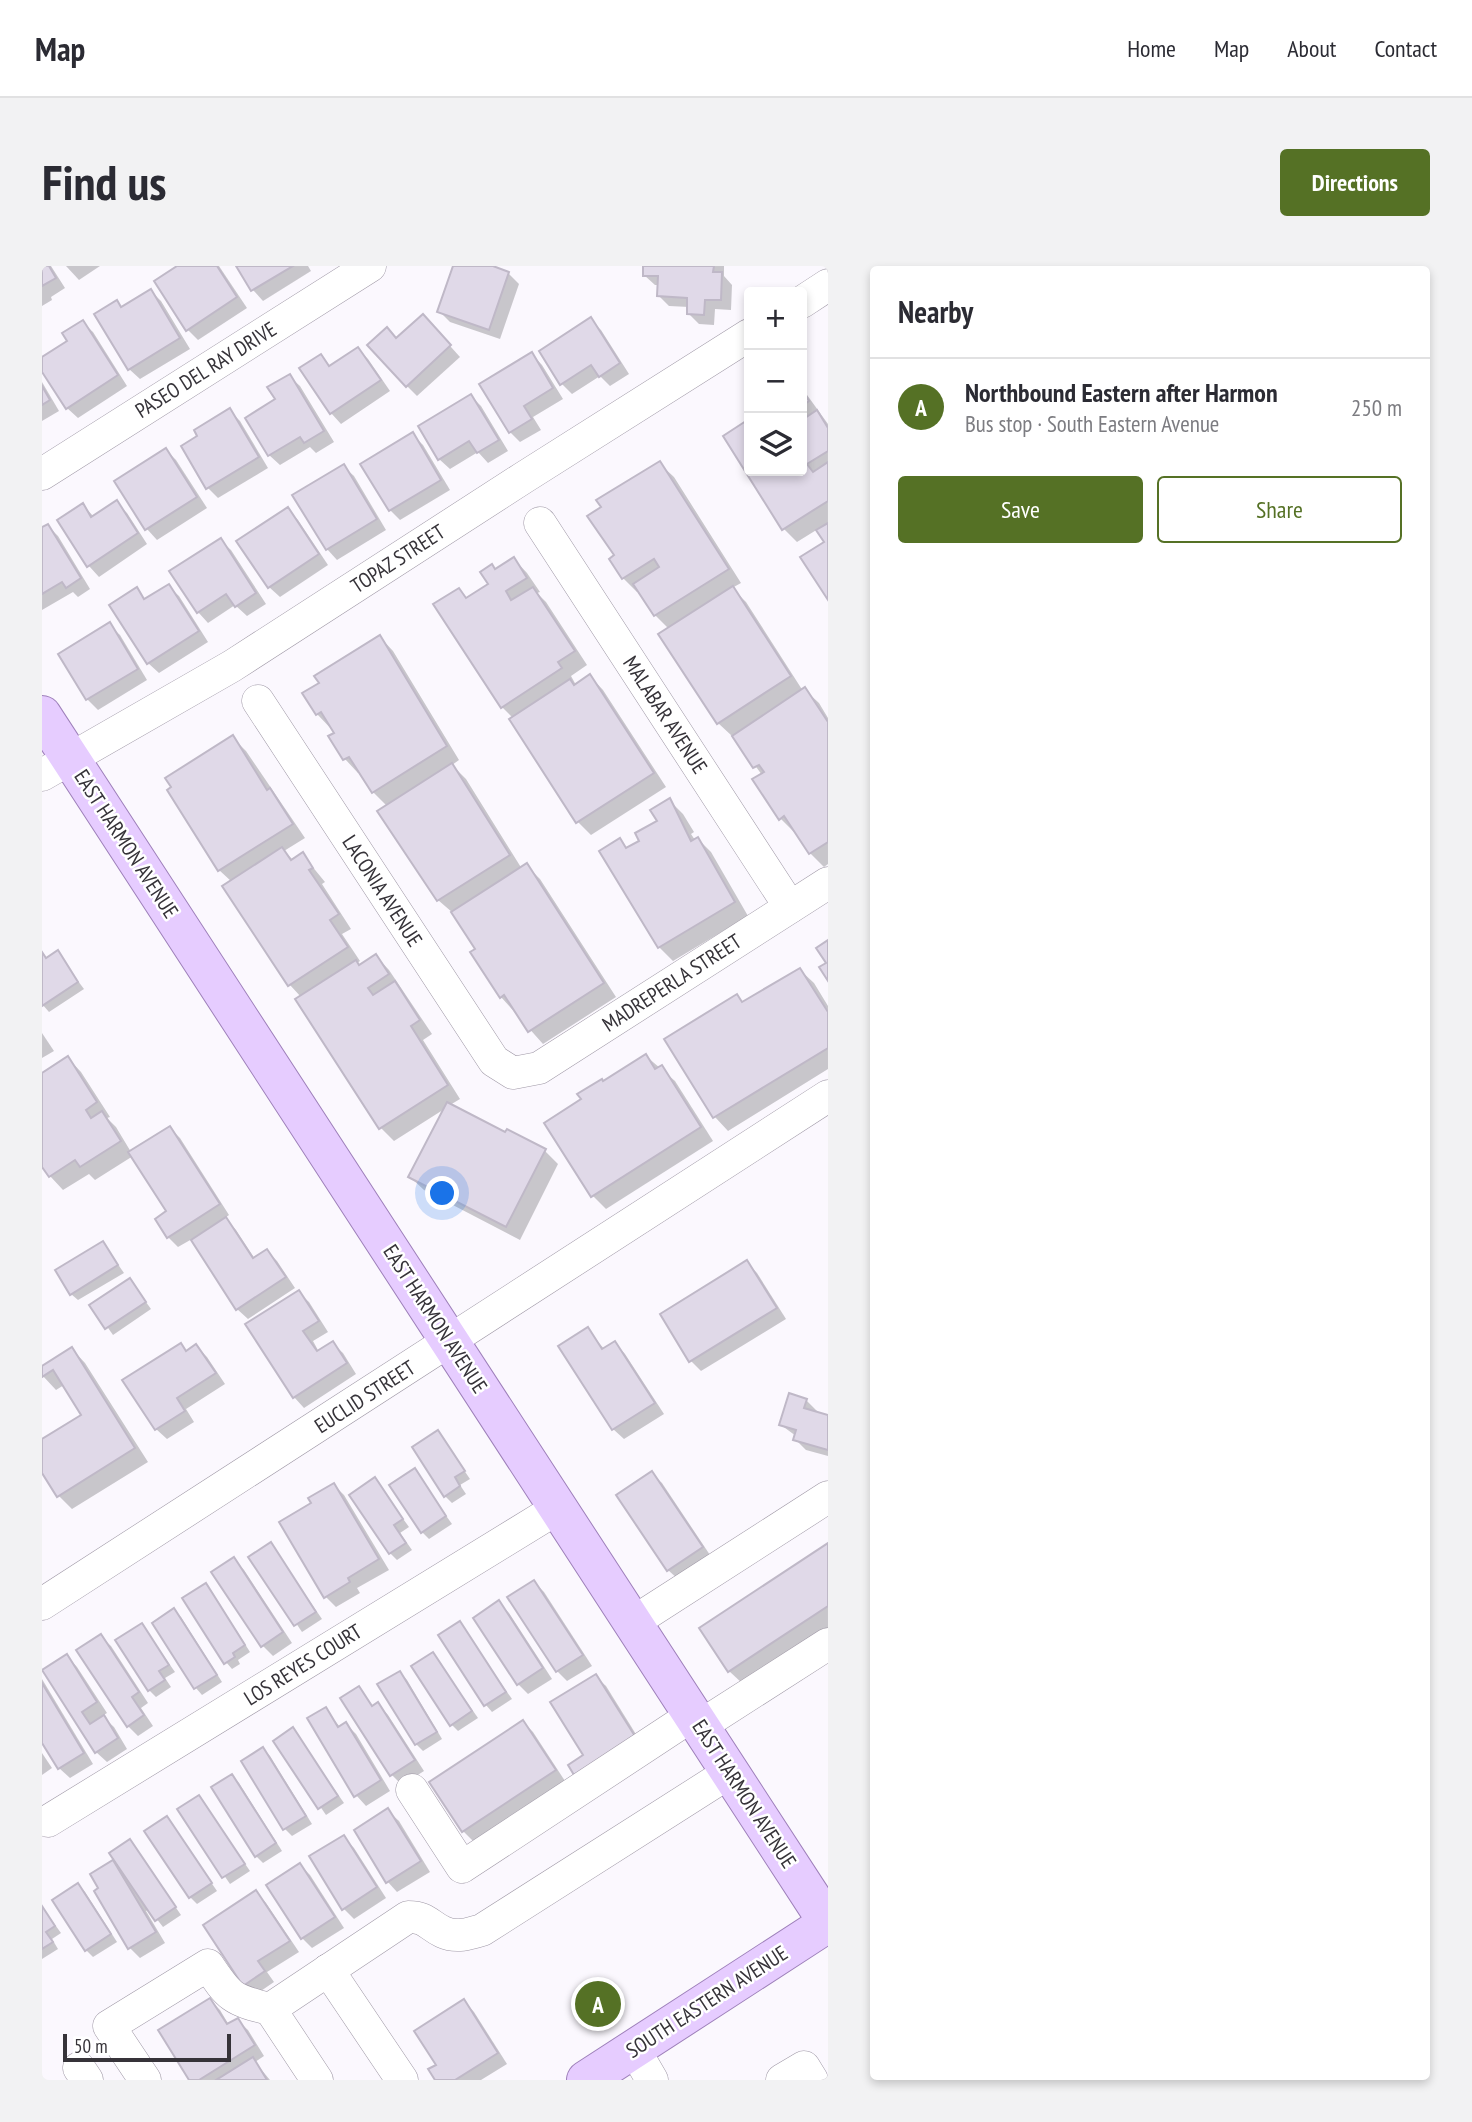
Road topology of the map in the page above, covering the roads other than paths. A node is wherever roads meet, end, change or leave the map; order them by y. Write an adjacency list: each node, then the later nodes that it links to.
1 (370, 266): 5 (street, PASEO DEL RAY DRIVE)
2 (828, 285): 3 (street)
3 (807, 299)
4 (744, 338): 9 (street, TOPAZ STREET)
5 (42, 474)
6 (540, 523): 11 (street, MALABAR AVENUE)
7 (258, 701): 12 (street, LACONIA AVENUE)
8 (42, 715): 9 (main road, EAST HARMON AVENUE)
9 (56, 767): 14 (main road, EAST HARMON AVENUE)
10 (828, 883): 11 (street, MADREPERLA STREET)
11 (790, 907): 12 (street, MADREPERLA STREET)
12 (513, 1073)
13 (828, 1096): 14 (street, EUCLID STREET)
14 (450, 1342): 16 (main road, EAST HARMON AVENUE); 17 (street, EUCLID STREET)
15 (828, 1497): 18 (street)
16 (558, 1508): 18 (main road, EAST HARMON AVENUE); 23 (street, LOS REYES COURT)
17 (42, 1604)
18 (632, 1623): 20 (main road, EAST HARMON AVENUE)
19 (828, 1644): 20 (street)
20 (696, 1721): 21 (main road, EAST HARMON AVENUE); 22 (street)
21 (730, 1772): 24 (main road, EAST HARMON AVENUE); 25 (street)
22 (412, 1790)
23 (48, 1821)
24 (828, 1923): 27 (main road, SOUTH EASTERN AVENUE)
25 (328, 1970): 26 (street); 30 (street)
26 (270, 2008): 28 (street); 29 (street)
27 (643, 2064): 31 (main road, SOUTH EASTERN AVENUE)
28 (145, 2080)
29 (317, 2080)
30 (402, 2080)
31 (586, 2080)
32 (782, 2080): 33 (street)
33 (812, 2080)

